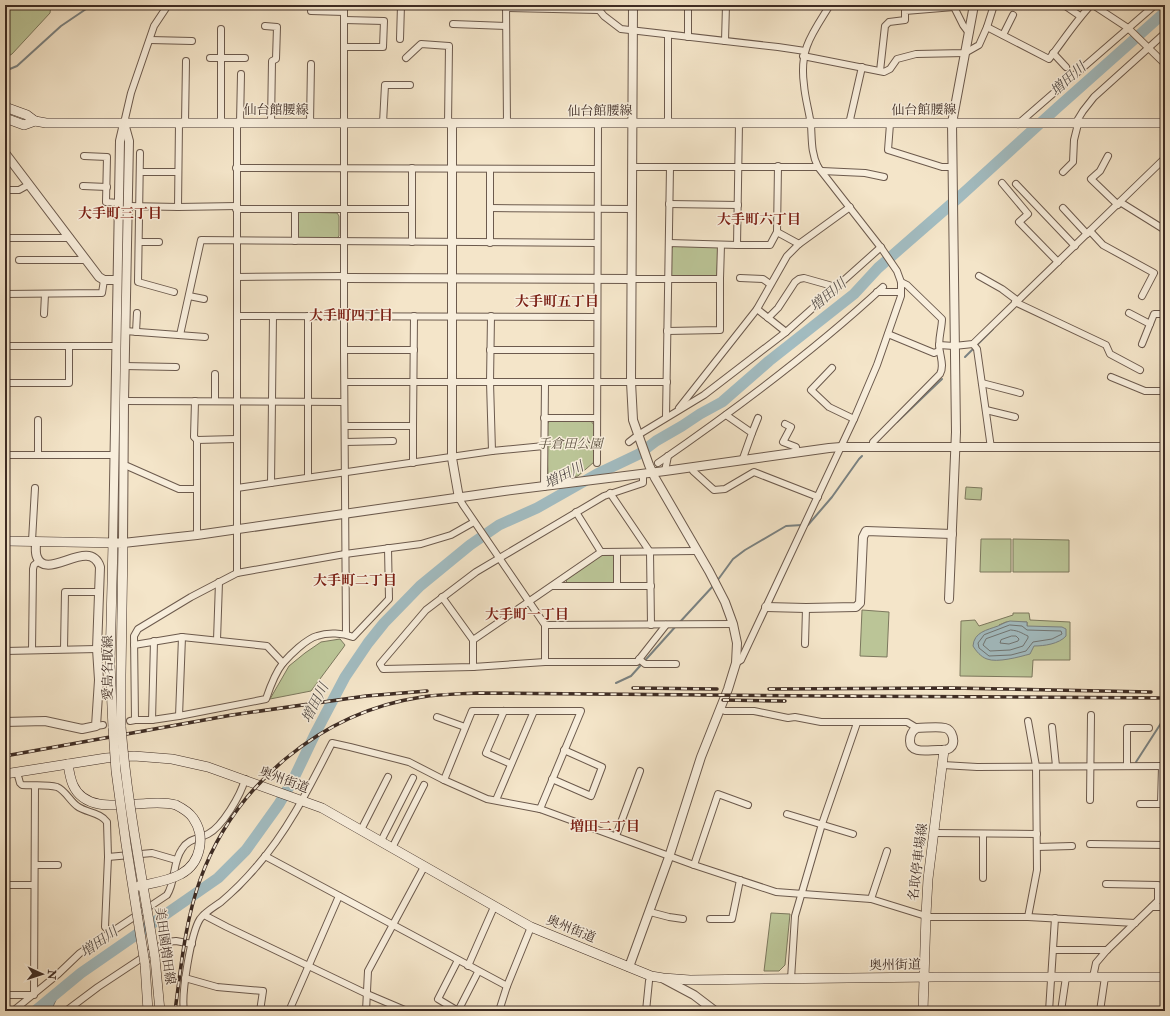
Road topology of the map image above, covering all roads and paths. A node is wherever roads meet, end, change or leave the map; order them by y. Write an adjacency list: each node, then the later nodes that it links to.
1 (168, 5): 33 (street)
2 (310, 5): 16 (street)
3 (401, 5): 32 (street)
4 (633, 5): 26 (street)
5 (701, 5): 31 (street)
6 (726, 5): 35 (street)
7 (830, 5): 40 (street)
8 (974, 5): 27 (street)
9 (994, 5): 23 (street)
10 (1064, 5): 18 (street)
11 (1092, 5): 18 (street); 24 (street)
12 (1155, 5): 24 (street)
13 (954, 6): 27 (street); 50 (street)
14 (506, 7): 15 (street); 22 (street)
15 (596, 7): 26 (street)
16 (344, 8): 19 (street)
17 (1012, 15): 30 (street)
18 (1080, 16): 39 (street)
19 (344, 20): 36 (street); 36 (street)
20 (453, 24): 22 (street)
21 (265, 26): 60 (street)
22 (506, 26): 69 (street)
23 (987, 28): 30 (street); 38 (street)
24 (1128, 28): 37 (street); 75 (street)
25 (221, 29): 42 (street)
26 (633, 30): 29 (street); 71 (street)
27 (969, 33): 38 (street)
28 (1165, 33): 37 (street)
29 (668, 35): 31 (street); 63 (street)
30 (1003, 35): 39 (street)
31 (688, 37): 35 (street)
32 (400, 39)
33 (150, 40): 34 (street); 56 (street)
34 (192, 41)
35 (725, 41): 40 (street)
36 (345, 47): 62 (street)
37 (1148, 47): 47 (street); 76 (street)
38 (965, 53): 50 (street); 65 (street)
39 (1053, 53): 49 (street)
40 (804, 54): 48 (street); 72 (street)
41 (210, 58): 42 (street)
42 (221, 58): 43 (street); 58 (street)
43 (245, 58)
44 (406, 58): 68 (street)
45 (186, 61): 57 (street)
46 (311, 64): 61 (street)
47 (1165, 64)
48 (862, 67): 50 (street); 73 (street)
49 (1066, 67)
50 (880, 71)
51 (241, 74): 59 (street)
52 (410, 85): 67 (street)
53 (5, 106): 55 (main road, 仙台館腰線)
54 (5, 118): 55 (main road, 仙台館腰線)
55 (35, 121): 56 (main road, 仙台館腰線)
56 (124, 123): 57 (main road, 仙台館腰線); 104 (street); 108 (street)
57 (182, 123): 58 (main road, 仙台館腰線); 95 (street)
58 (221, 123): 59 (main road, 仙台館腰線)
59 (238, 123): 60 (main road, 仙台館腰線); 87 (street)
60 (271, 123): 61 (main road, 仙台館腰線)
61 (310, 123): 62 (main road, 仙台館腰線)
62 (344, 123): 67 (main road, 仙台館腰線); 88 (street)
63 (668, 123): 64 (main road, 仙台館腰線); 71 (main road, 仙台館腰線)
64 (739, 123): 72 (main road, 仙台館腰線); 82 (street)
65 (952, 123): 74 (main road, 仙台館腰線); 75 (main road, 仙台館腰線); 86 (street)
66 (1165, 123): 76 (main road, 仙台館腰線)
67 (383, 124): 68 (main road, 仙台館腰線)
68 (450, 124): 69 (main road, 仙台館腰線); 90 (street)
69 (507, 124): 70 (main road, 仙台館腰線)
70 (598, 124): 71 (main road, 仙台館腰線); 92 (street)
71 (632, 124): 84 (street)
72 (811, 124): 73 (main road, 仙台館腰線); 93 (street)
73 (849, 124): 74 (main road, 仙台館腰線)
74 (890, 124): 86 (street)
75 (1020, 124): 76 (main road, 仙台館腰線)
76 (1077, 124): 96 (street)
77 (5, 153): 100 (street)
78 (140, 153): 109 (street)
79 (84, 156): 102 (street)
80 (1108, 156): 106 (street)
81 (1165, 158): 106 (street)
82 (739, 166): 83 (street); 85 (street); 107 (street)
83 (778, 166): 93 (street); 121 (street)
84 (632, 167): 85 (street); 115 (street)
85 (670, 167): 105 (street)
86 (952, 167): 193 (street)
87 (236, 168): 88 (street); 112 (street)
88 (344, 168): 89 (street); 119 (street)
89 (412, 168): 90 (street); 118 (street)
90 (453, 168): 91 (street); 131 (street)
91 (490, 168): 92 (street); 113 (street)
92 (597, 169): 114 (street)
93 (820, 169): 97 (street); 111 (street)
94 (143, 172): 95 (street)
95 (178, 172): 110 (street)
96 (1063, 172)
97 (884, 177)
98 (1002, 183): 142 (street)
99 (1016, 184): 138 (street)
100 (28, 185): 103 (street); 124 (street)
101 (82, 186): 102 (street)
102 (106, 186): 104 (street)
103 (5, 190)
104 (118, 203): 153 (street)
105 (669, 204): 107 (street); 134 (street)
106 (1120, 204): 120 (street); 122 (street)
107 (738, 205): 137 (street)
108 (128, 206): 109 (street); 182 (street)
109 (139, 207): 110 (street); 126 (street)
110 (178, 207): 112 (street)
111 (850, 207): 135 (street); 139 (street)
112 (236, 208): 117 (street); 125 (street)
113 (490, 208): 114 (street); 132 (street)
114 (597, 208): 115 (street); 133 (street)
115 (632, 208): 149 (street)
116 (1063, 208): 122 (street)
117 (295, 209): 119 (street); 128 (street)
118 (412, 209): 119 (street); 130 (street)
119 (344, 210): 129 (street)
120 (1164, 228)
121 (777, 232): 135 (street); 137 (street)
122 (1089, 233): 138 (street); 164 (street)
123 (5, 238): 124 (street)
124 (70, 238): 141 (street)
125 (236, 241): 128 (street); 144 (street); 163 (street)
126 (139, 242): 127 (street); 158 (street)
127 (159, 242)
128 (295, 242): 129 (street)
129 (345, 242): 130 (street); 145 (street)
130 (412, 242): 131 (street)
131 (453, 242): 132 (street); 146 (street)
132 (490, 243): 133 (street)
133 (597, 243): 148 (street)
134 (669, 243): 136 (street); 150 (street)
135 (799, 244): 155 (street)
136 (721, 245): 137 (street); 151 (street)
137 (737, 245)
138 (1075, 246): 142 (street)
139 (882, 248): 154 (street); 156 (street)
140 (19, 260): 141 (street)
141 (86, 260): 152 (street)
142 (1058, 262): 166 (street)
143 (979, 276): 166 (street)
144 (237, 277): 145 (street); 172 (street)
145 (344, 278): 146 (street); 178 (street)
146 (452, 278): 148 (street); 176 (street)
147 (740, 278): 155 (street)
148 (597, 279): 149 (street); 179 (street)
149 (632, 279): 150 (street); 211 (street)
150 (667, 279): 151 (street); 183 (street)
151 (720, 279): 183 (street)
152 (104, 280): 153 (street); 162 (street)
153 (116, 280): 192 (street)
154 (901, 282): 160 (street); 195 (street)
155 (770, 284): 167 (street)
156 (836, 287): 180 (street); 185 (street)
157 (883, 287): 159 (street)
158 (174, 292)
159 (877, 292): 160 (street); 227 (street)
160 (902, 292): 186 (street)
161 (5, 294): 162 (street)
162 (45, 294): 170 (street)
163 (189, 296): 165 (street); 187 (street)
164 (1142, 296)
165 (204, 299)
166 (1017, 302): 194 (street); 203 (street)
167 (757, 309): 180 (street); 225 (street)
168 (137, 313): 184 (street)
169 (1129, 313): 181 (street)
170 (44, 314)
171 (1165, 314): 181 (street)
172 (237, 316): 173 (street); 221 (street)
173 (273, 316): 174 (street); 222 (street)
174 (308, 316): 178 (street); 223 (street)
175 (414, 316): 176 (street); 178 (street); 197 (street)
176 (452, 316): 177 (street); 208 (street)
177 (491, 316): 179 (street); 198 (street)
178 (344, 317): 196 (street)
179 (597, 317): 199 (street)
180 (768, 318): 185 (street)
181 (1150, 324): 189 (street)
182 (125, 331): 184 (street); 200 (street)
183 (667, 331): 212 (street)
184 (136, 332): 187 (street)
185 (786, 332): 225 (street)
186 (888, 334): 195 (street); 233 (street)
187 (180, 336): 188 (street)
188 (205, 337)
189 (1142, 344)
190 (5, 346): 191 (street)
191 (69, 346): 192 (street); 213 (street)
192 (115, 346): 254 (street)
193 (954, 346): 194 (street); 195 (street); 249 (street)
194 (975, 346): 215 (street)
195 (939, 348): 247 (street)
196 (344, 350): 197 (street); 206 (street)
197 (414, 350): 207 (street)
198 (490, 350): 199 (street); 209 (street)
199 (597, 350): 210 (street)
200 (124, 366): 201 (street); 218 (street)
201 (176, 367)
202 (832, 368): 233 (street)
203 (1140, 370)
204 (215, 374): 220 (street)
205 (1111, 377): 216 (street)
206 (345, 382): 207 (street); 224 (street)
207 (413, 382): 208 (street); 236 (street)
208 (452, 382): 209 (street); 257 (street)
209 (490, 382): 214 (street); 251 (street)
210 (597, 382): 211 (street); 214 (street); 231 (street)
211 (631, 382): 212 (street); 239 (street)
212 (667, 382): 228 (street)
213 (5, 383)
214 (545, 383): 230 (street)
215 (982, 383): 217 (street); 226 (street)
216 (1165, 391)
217 (1020, 393)
218 (124, 401): 219 (street); 262 (street)
219 (195, 401): 220 (street); 241 (street)
220 (215, 401): 221 (street)
221 (236, 402): 222 (street); 240 (street)
222 (272, 402): 223 (street); 269 (street)
223 (308, 402): 224 (street); 268 (street)
224 (344, 402): 235 (street)
225 (678, 410): 228 (street)
226 (986, 410): 229 (street); 250 (street)
227 (726, 415): 238 (street); 256 (street)
228 (666, 417): 239 (street)
229 (1015, 417)
230 (544, 418): 231 (street); 245 (street)
231 (597, 418): 260 (street)
232 (758, 418): 238 (street)
233 (854, 419): 246 (street)
234 (38, 420): 253 (street)
235 (345, 426): 236 (street); 243 (street)
236 (413, 426): 259 (street)
237 (791, 426): 252 (street)
238 (752, 433): 258 (street)
239 (638, 437): 244 (street); 264 (street)
240 (236, 439): 241 (street); 272 (street)
241 (197, 440): 273 (street)
242 (393, 441): 243 (street)
243 (345, 442): 266 (street)
244 (629, 442)
245 (544, 446): 251 (street); 270 (street)
246 (841, 447): 247 (street); 252 (street); 275 (street)
247 (872, 447): 249 (street)
248 (1165, 447): 250 (street)
249 (956, 448): 250 (street); 281 (street)
250 (991, 448)
251 (492, 451): 257 (street)
252 (797, 453): 258 (street)
253 (38, 455): 254 (street); 255 (street)
254 (114, 455): 285 (street)
255 (5, 456)
256 (668, 456): 261 (street); 265 (street)
257 (452, 458): 259 (street); 276 (street)
258 (742, 461): 263 (street)
259 (413, 463): 266 (street)
260 (597, 463)
261 (658, 463)
262 (123, 466): 273 (street); 286 (street)
263 (692, 467): 265 (street); 275 (street)
264 (651, 468): 265 (street); 267 (street); 288 (street)
265 (665, 471)
266 (345, 472): 268 (street); 278 (street)
267 (640, 474): 270 (street); 274 (street)
268 (308, 477): 269 (street)
269 (271, 483): 272 (street)
270 (544, 487): 276 (street)
271 (35, 488): 283 (street)
272 (237, 488): 280 (street)
273 (197, 489): 282 (street)
274 (610, 493): 277 (street); 291 (street)
275 (818, 497): 304 (street)
276 (459, 498): 278 (street); 279 (street)
277 (576, 512): 289 (street); 293 (street)
278 (345, 514): 280 (street); 292 (street)
279 (474, 522): 287 (street); 293 (street)
280 (237, 529): 282 (street); 295 (street)
281 (952, 534): 302 (street); 305 (street)
282 (197, 535): 286 (street)
283 (34, 541): 284 (main road); 285 (main road); 294 (street)
284 (5, 542)
285 (112, 543): 286 (main road); 337 (main road, 愛島名取線)
286 (123, 543): 337 (main road, 愛島名取線)
287 (388, 548): 292 (street); 310 (street)
288 (696, 551): 291 (street); 306 (street)
289 (601, 552): 290 (street); 297 (street)
290 (617, 552): 291 (street); 298 (street)
291 (650, 552): 299 (street)
292 (345, 554): 295 (street); 310 (street)
293 (499, 557): 301 (street); 303 (street)
294 (39, 561): 300 (street); 318 (street)
295 (237, 573): 296 (street)
296 (219, 582): 312 (street); 316 (street)
297 (553, 586): 298 (street); 303 (street)
298 (617, 586): 299 (street)
299 (651, 586): 308 (street)
300 (100, 592): 317 (street); 319 (street)
301 (442, 597): 313 (street); 326 (street)
302 (949, 599)
303 (529, 601): 307 (street); 313 (street)
304 (766, 607): 305 (street); 324 (street)
305 (806, 608): 315 (street)
306 (733, 624): 309 (street); 324 (street)
307 (545, 625): 308 (street); 322 (street)
308 (651, 625): 309 (street)
309 (669, 625): 321 (street)
310 (346, 634): 323 (street)
311 (182, 637): 312 (street); 314 (street); 331 (street)
312 (217, 640): 323 (street)
313 (472, 640): 326 (street)
314 (154, 641): 316 (street); 333 (street)
315 (805, 644)
316 (134, 645): 333 (street)
317 (97, 649): 319 (street); 335 (street)
318 (32, 650): 319 (street); 320 (street)
319 (64, 650)
320 (5, 651)
321 (642, 661): 322 (street); 325 (street)
322 (545, 662): 326 (street)
323 (283, 663): 331 (street)
324 (736, 663): 327 (street)
325 (676, 664)
326 (473, 667)
327 (720, 709): 336 (street); 385 (street)
328 (504, 711): 329 (street); 338 (street); 345 (street)
329 (534, 711): 342 (street); 345 (street)
330 (1091, 715): 349 (street)
331 (179, 716): 333 (street)
332 (437, 717): 338 (street)
333 (152, 720)
334 (1028, 721): 347 (street)
335 (5, 722)
336 (857, 723): 339 (street); 369 (street)
337 (117, 727): 396 (main road, 愛島名取線, bridge); 397 (main road, 愛島名取線, bridge)
338 (465, 727): 359 (street)
339 (917, 728): 343 (street); 343 (street)
340 (1052, 728): 348 (street)
341 (1149, 728): 350 (street)
342 (564, 750): 358 (street); 358 (street)
343 (944, 750): 346 (main road, 名取停車場線)
344 (68, 764): 353 (main road, 奥州街道); 357 (main road, 奥州街道); 396 (main road, bridge)
345 (511, 764): 363 (street)
346 (943, 765): 347 (street); 371 (main road, 名取停車場線)
347 (1036, 766): 348 (street); 373 (street)
348 (1056, 766): 349 (street)
349 (1090, 766): 350 (street); 364 (street)
350 (1127, 766): 351 (street)
351 (1163, 766): 366 (street)
352 (640, 771): 375 (street)
353 (17, 772): 354 (main road, 奥州街道); 361 (street)
354 (5, 774)
355 (388, 778): 370 (street)
356 (413, 778): 376 (street)
357 (245, 779): 362 (main road, 奥州街道); 386 (street)
358 (552, 779): 367 (street)
359 (444, 780): 362 (street); 363 (street)
360 (424, 785): 381 (street)
361 (35, 786): 384 (street); 387 (street)
362 (300, 800): 370 (main road, 奥州街道); 383 (street)
363 (496, 800): 367 (street)
364 (1090, 800)
365 (748, 804): 389 (street)
366 (1140, 804)
367 (540, 809): 375 (street)
368 (787, 814): 369 (street)
369 (822, 824): 372 (street); 398 (street)
370 (361, 830): 376 (main road, 奥州街道)
371 (935, 833): 374 (street); 408 (main road, 名取停車場線)
372 (853, 834)
373 (1037, 834): 374 (street); 379 (street)
374 (983, 835): 391 (street)
375 (616, 836): 385 (street)
376 (381, 842): 381 (main road, 奥州街道)
377 (1090, 844): 378 (street)
378 (1165, 845)
379 (1037, 846): 380 (street); 409 (street)
380 (1072, 846)
381 (392, 848): 390 (main road, 奥州街道)
382 (887, 851): 401 (street)
383 (265, 856): 400 (street); 407 (street)
384 (108, 857): 386 (street); 416 (street)
385 (669, 857): 389 (street); 406 (street)
386 (176, 860): 416 (street)
387 (35, 865): 388 (street); 395 (street)
388 (58, 865)
389 (694, 865): 392 (street)
390 (424, 867): 403 (main road, 奥州街道); 414 (street)
391 (983, 878)
392 (740, 880): 398 (street); 412 (street)
393 (1106, 884): 402 (street)
394 (5, 885): 395 (street)
395 (34, 885): 439 (street)
396 (144, 885): 397 (main road, bridge); 444 (main road, 美田園増田線, bridge)
397 (132, 887): 443 (main road, 美田園増田線, bridge)
398 (801, 893): 401 (street); 434 (street)
399 (1165, 894): 402 (street)
400 (339, 896): 414 (street); 421 (street)
401 (871, 899): 408 (street)
402 (1158, 900): 404 (street)
403 (494, 907): 415 (main road, 奥州街道); 422 (street)
404 (1152, 907): 405 (street); 413 (street)
405 (1165, 907)
406 (650, 912): 411 (street); 423 (street)
407 (204, 914): 417 (street); 421 (street)
408 (926, 916): 409 (street); 433 (main road, 名取停車場線)
409 (1028, 917): 410 (street)
410 (1055, 918): 413 (street); 418 (street)
411 (683, 919)
412 (710, 919)
413 (1135, 923): 419 (street)
414 (393, 925): 420 (street); 437 (street)
415 (531, 927): 423 (main road, 奥州街道); 436 (street)
416 (111, 933): 439 (street)
417 (192, 944): 431 (street); 442 (street)
418 (1053, 950): 419 (street); 426 (street)
419 (1106, 950): 428 (street)
420 (458, 960): 422 (street); 424 (street)
421 (309, 966): 437 (street); 447 (street)
422 (468, 966): 424 (street)
423 (630, 967): 425 (main road, 奥州街道)
424 (478, 972): 436 (street)
425 (651, 976): 432 (main road, 奥州街道); 451 (street)
426 (1052, 977): 427 (main road, 奥州街道); 433 (main road, 奥州街道); 454 (street)
427 (1066, 977): 428 (main road, 奥州街道); 455 (street)
428 (1093, 977): 429 (main road, 奥州街道)
429 (1105, 977): 430 (main road, 奥州街道); 456 (street)
430 (1165, 977)
431 (185, 978): 445 (street); 446 (street)
432 (663, 978): 435 (main road, 奥州街道); 440 (street)
433 (924, 978): 434 (main road, 奥州街道); 453 (main road, 名取停車場線)
434 (791, 979): 435 (main road, 奥州街道)
435 (690, 980): 440 (street)
436 (507, 986): 450 (street)
437 (367, 994): 448 (street); 449 (street)
438 (5, 995): 439 (street)
439 (34, 995): 441 (street)
440 (694, 995): 452 (street)
441 (13, 1011)
442 (66, 1011)
443 (148, 1011)
444 (160, 1011)
445 (184, 1011)
446 (260, 1011)
447 (289, 1011)
448 (366, 1011)
449 (407, 1011)
450 (499, 1011)
451 (646, 1011)
452 (714, 1011)
453 (923, 1011)
454 (1049, 1011)
455 (1061, 1011)
456 (1100, 1011)

